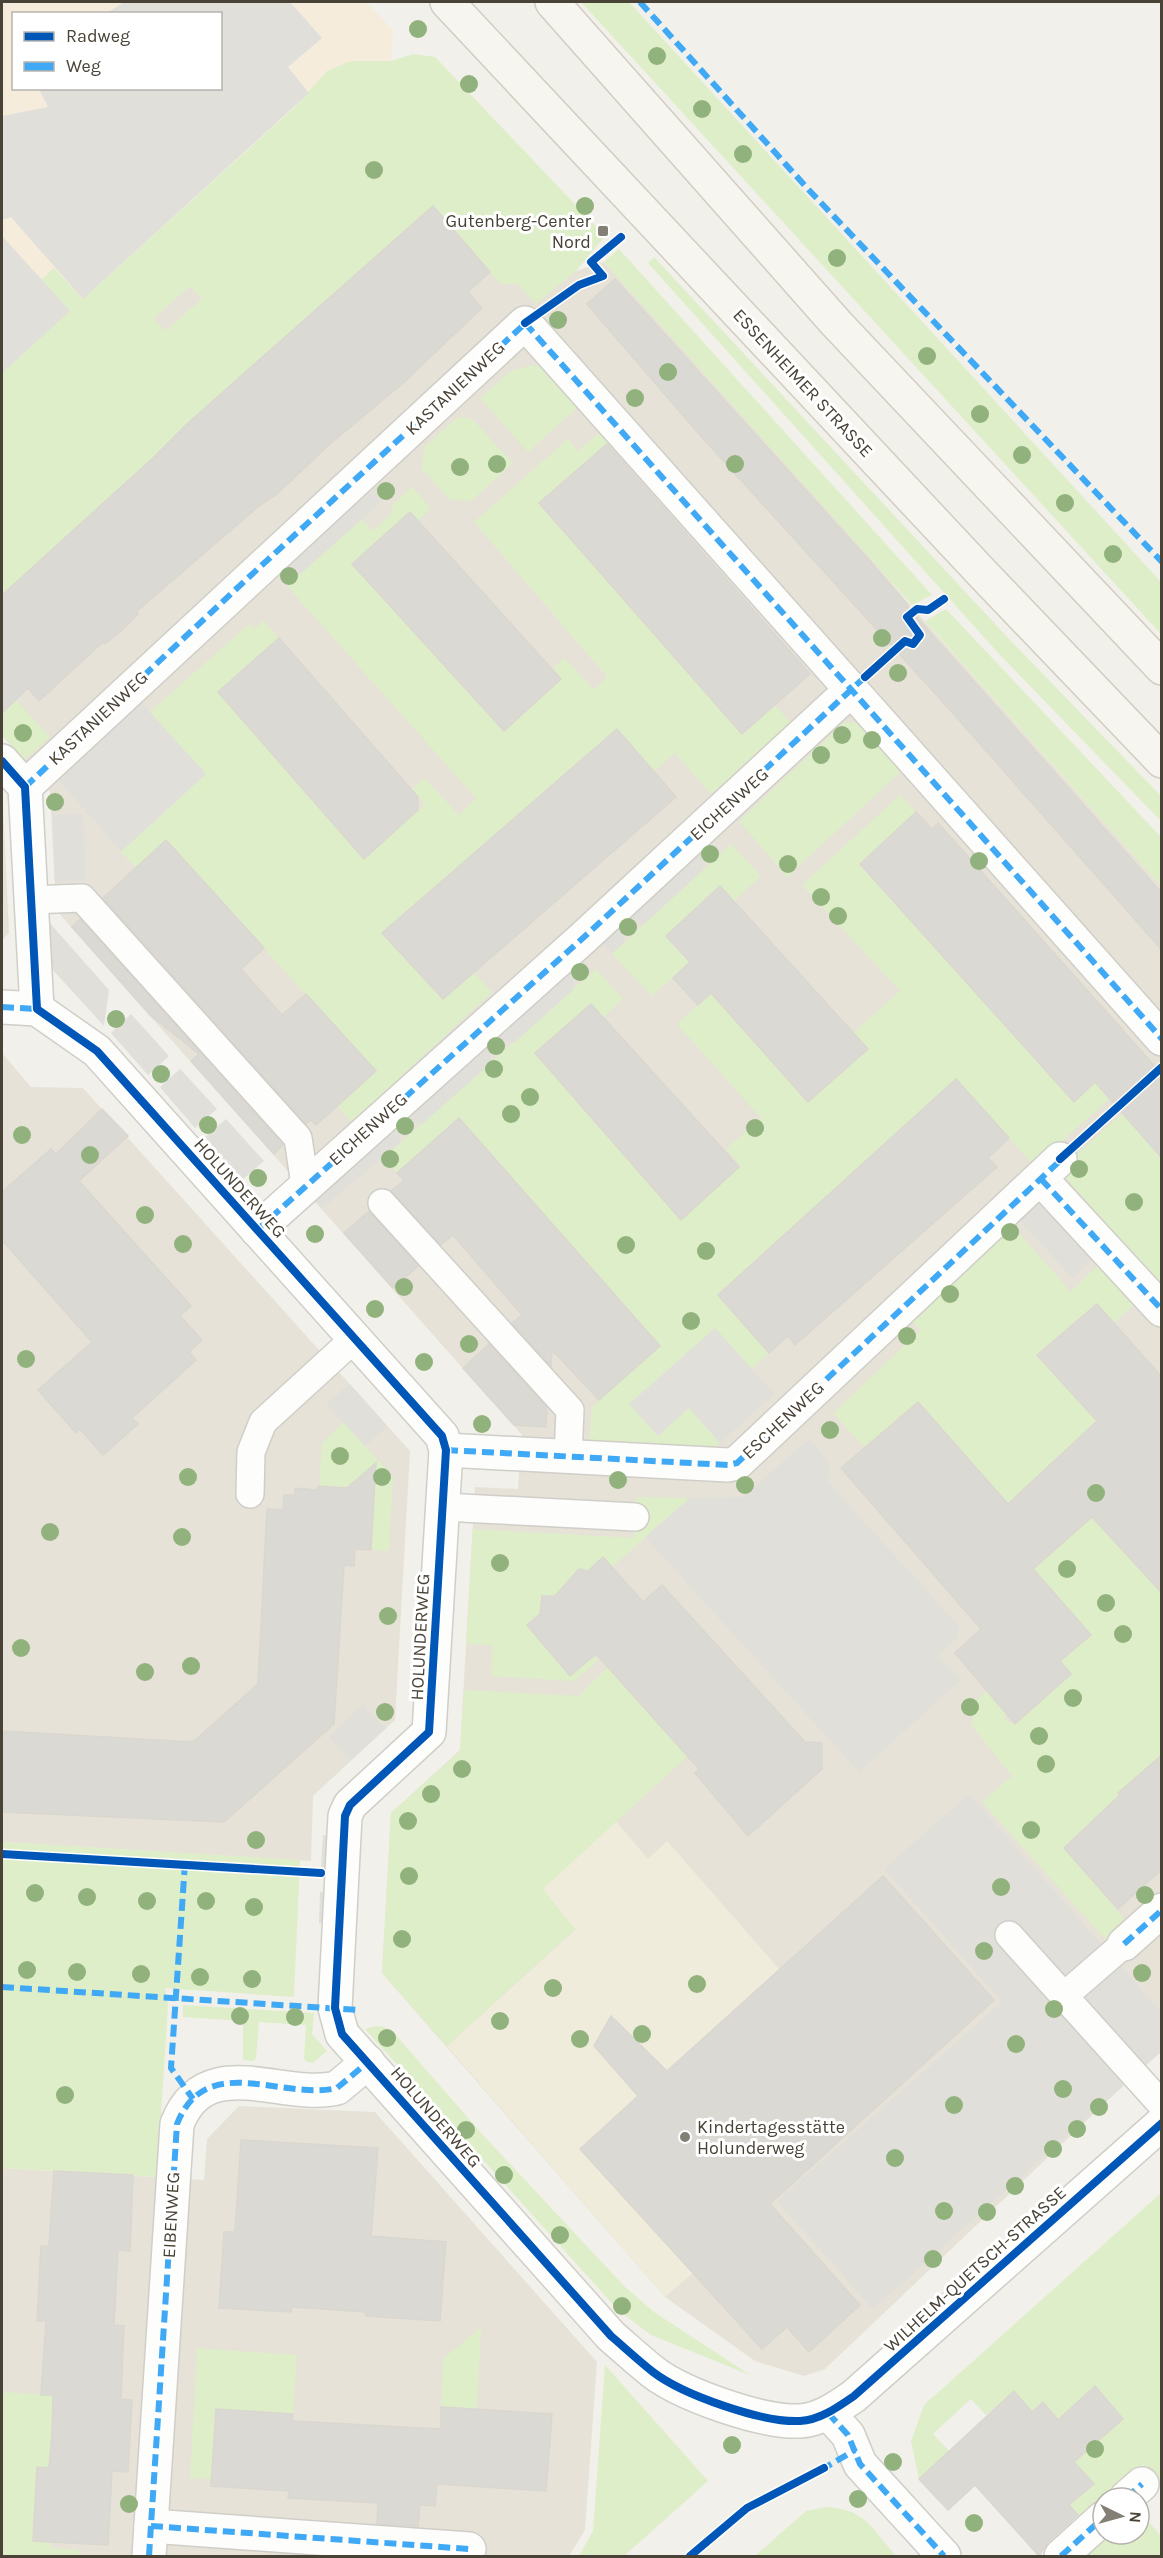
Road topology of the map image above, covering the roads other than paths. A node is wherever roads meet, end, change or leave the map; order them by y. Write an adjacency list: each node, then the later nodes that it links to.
1 (447, 2): 6 (main road, ESSENHEIMER STRASSE)
2 (552, 2): 3 (main road)
3 (1161, 668)
4 (852, 689): 7 (street, KASTANIENWEG); 11 (street); 12 (street, EICHENWEG)
5 (2, 761): 7 (street)
6 (1161, 761)
7 (25, 787): 8 (street)
8 (30, 900): 10 (street); 12 (lane)
9 (2, 1007): 10 (street)
10 (37, 1008): 14 (street, HOLUNDERWEG)
11 (1161, 1040)
12 (305, 1185): 14 (street, EICHENWEG)
13 (382, 1203): 18 (lane)
14 (257, 1230): 16 (street, HOLUNDERWEG)
15 (1161, 1310): 18 (street, ESCHENWEG)
16 (355, 1338): 17 (street, HOLUNDERWEG); 19 (lane)
17 (446, 1450): 18 (street, ESCHENWEG); 20 (street, HOLUNDERWEG)
18 (568, 1457)
19 (250, 1494)
20 (443, 1507): 21 (lane); 26 (street, HOLUNDERWEG)
21 (635, 1517)
22 (1161, 1910): 24 (street)
23 (1008, 1935): 25 (lane)
24 (1124, 1944): 25 (lane)
25 (1064, 1996): 27 (lane)
26 (368, 2062): 29 (street, HOLUNDERWEG); 31 (street, EIBENWEG)
27 (1161, 2105)
28 (1161, 2123): 29 (street, WILHELM-QUETSCH-STRASSE)
29 (814, 2417): 33 (street)
30 (1091, 2529): 34 (street)
31 (150, 2541): 32 (street, EIBENWEG)
32 (469, 2549)
33 (944, 2556)
34 (1060, 2556)

